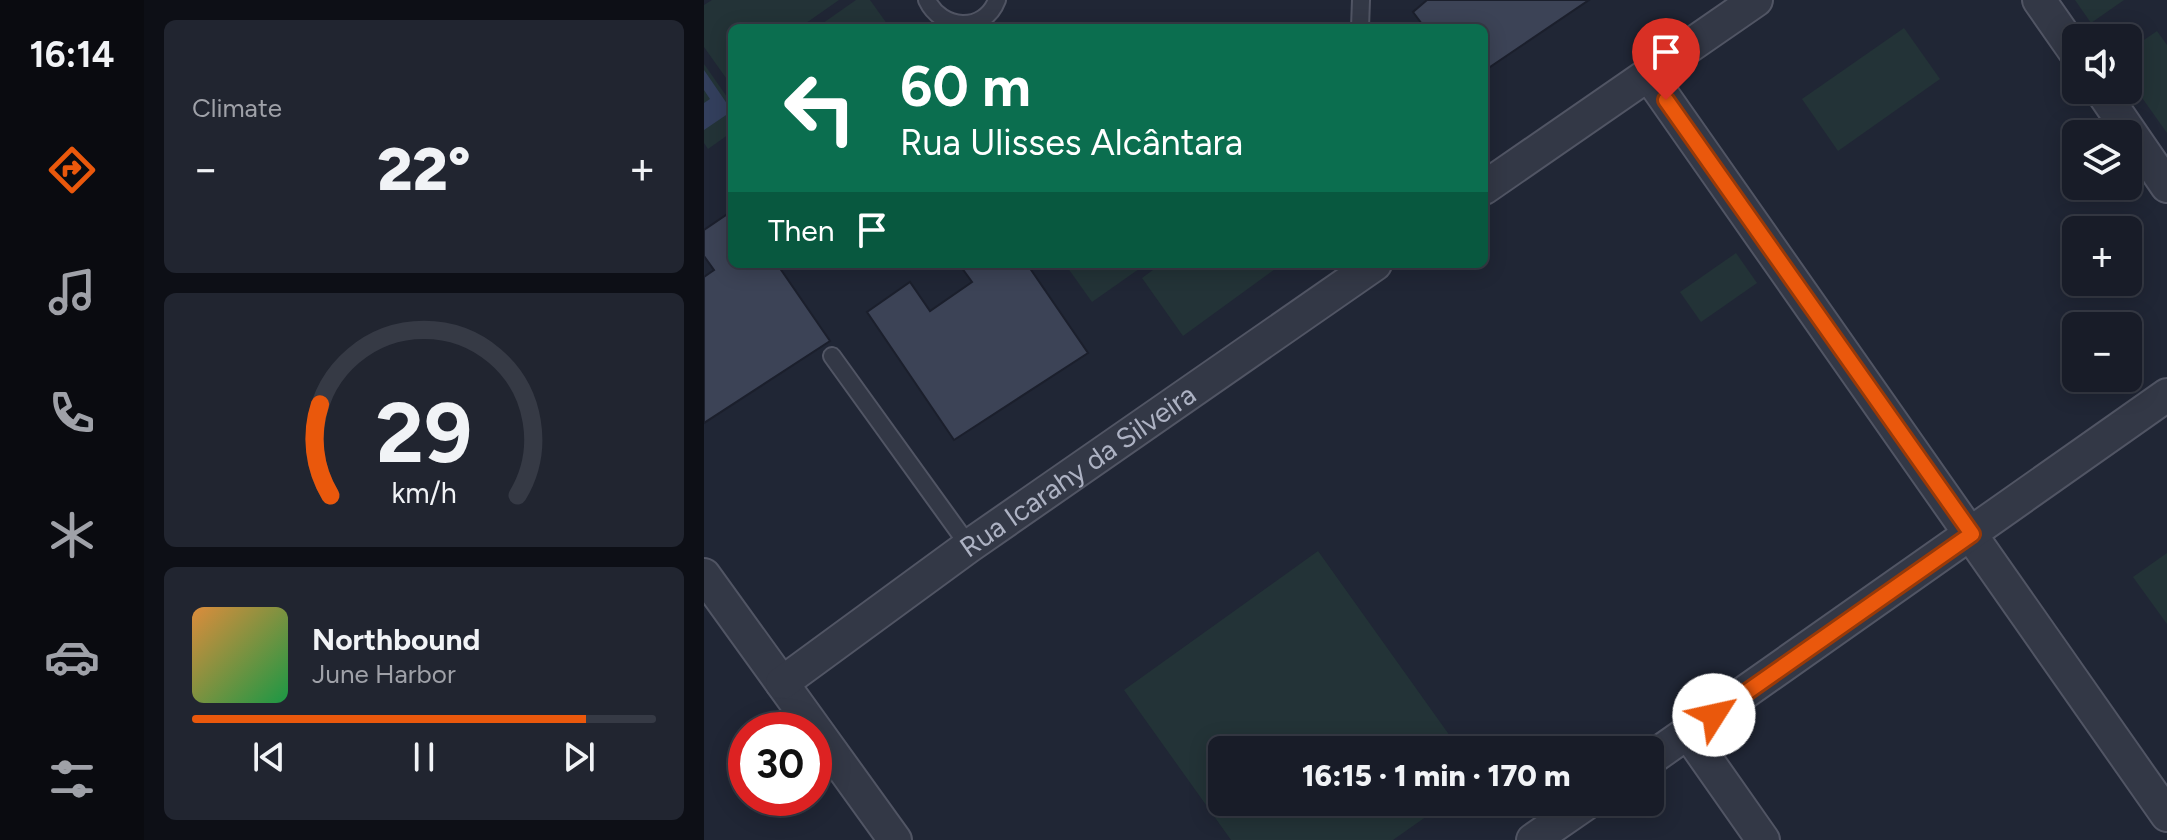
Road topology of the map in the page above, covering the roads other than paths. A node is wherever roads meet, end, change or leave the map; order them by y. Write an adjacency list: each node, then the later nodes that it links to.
1 (927, 0): 6 (lane)
2 (997, 0): 6 (lane)
3 (1361, 0): 7 (lane)
4 (1756, 0): 9 (street)
5 (2039, 0): 8 (street)
6 (944, 23)
7 (1360, 24)
8 (2062, 33)
9 (1648, 74): 11 (street); 16 (street)
10 (2111, 104): 12 (street)
11 (1488, 185)
12 (2167, 186)
13 (1369, 268): 17 (street, Rua Icarahy da Silveira)
14 (832, 356): 17 (lane)
15 (2167, 395): 16 (street)
16 (1972, 534): 20 (street); 22 (street)
17 (969, 546): 19 (street, Rua Icarahy da Silveira)
18 (704, 575): 19 (street)
19 (782, 683): 24 (street)
20 (1688, 733): 21 (street); 26 (street)
21 (1664, 749)
22 (2167, 815)
23 (1568, 816): 25 (street)
24 (895, 840)
25 (1533, 840)
26 (1763, 840)

